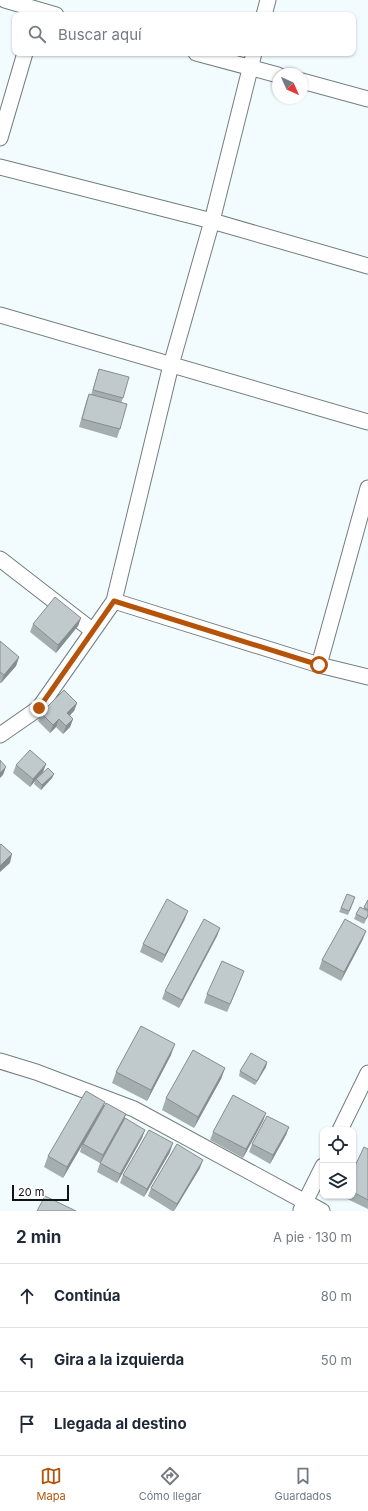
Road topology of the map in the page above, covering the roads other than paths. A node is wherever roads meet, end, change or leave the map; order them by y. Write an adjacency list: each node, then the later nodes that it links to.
1 (5, 0): 3 (street)
2 (268, 0): 4 (street)
3 (35, 12)
4 (265, 12)
5 (24, 56): 12 (street)
6 (207, 56): 8 (street)
7 (253, 56): 8 (street)
8 (250, 68): 9 (street); 14 (street)
9 (272, 74)
10 (308, 83): 11 (street)
11 (368, 99)
12 (0, 138)
13 (0, 168): 14 (street)
14 (212, 221): 15 (street); 17 (street)
15 (368, 266)
16 (0, 315): 17 (street)
17 (171, 365): 18 (street); 21 (street)
18 (368, 422)
19 (368, 488): 23 (street)
20 (0, 559): 22 (street)
21 (114, 601): 22 (street); 23 (street)
22 (93, 631): 25 (street)
23 (319, 665): 24 (street)
24 (368, 677)
25 (0, 735)
26 (0, 1061): 30 (street)
27 (368, 1073): 28 (street)
28 (341, 1127)
29 (320, 1172): 30 (street)
30 (303, 1207): 31 (street)
31 (322, 1211)

